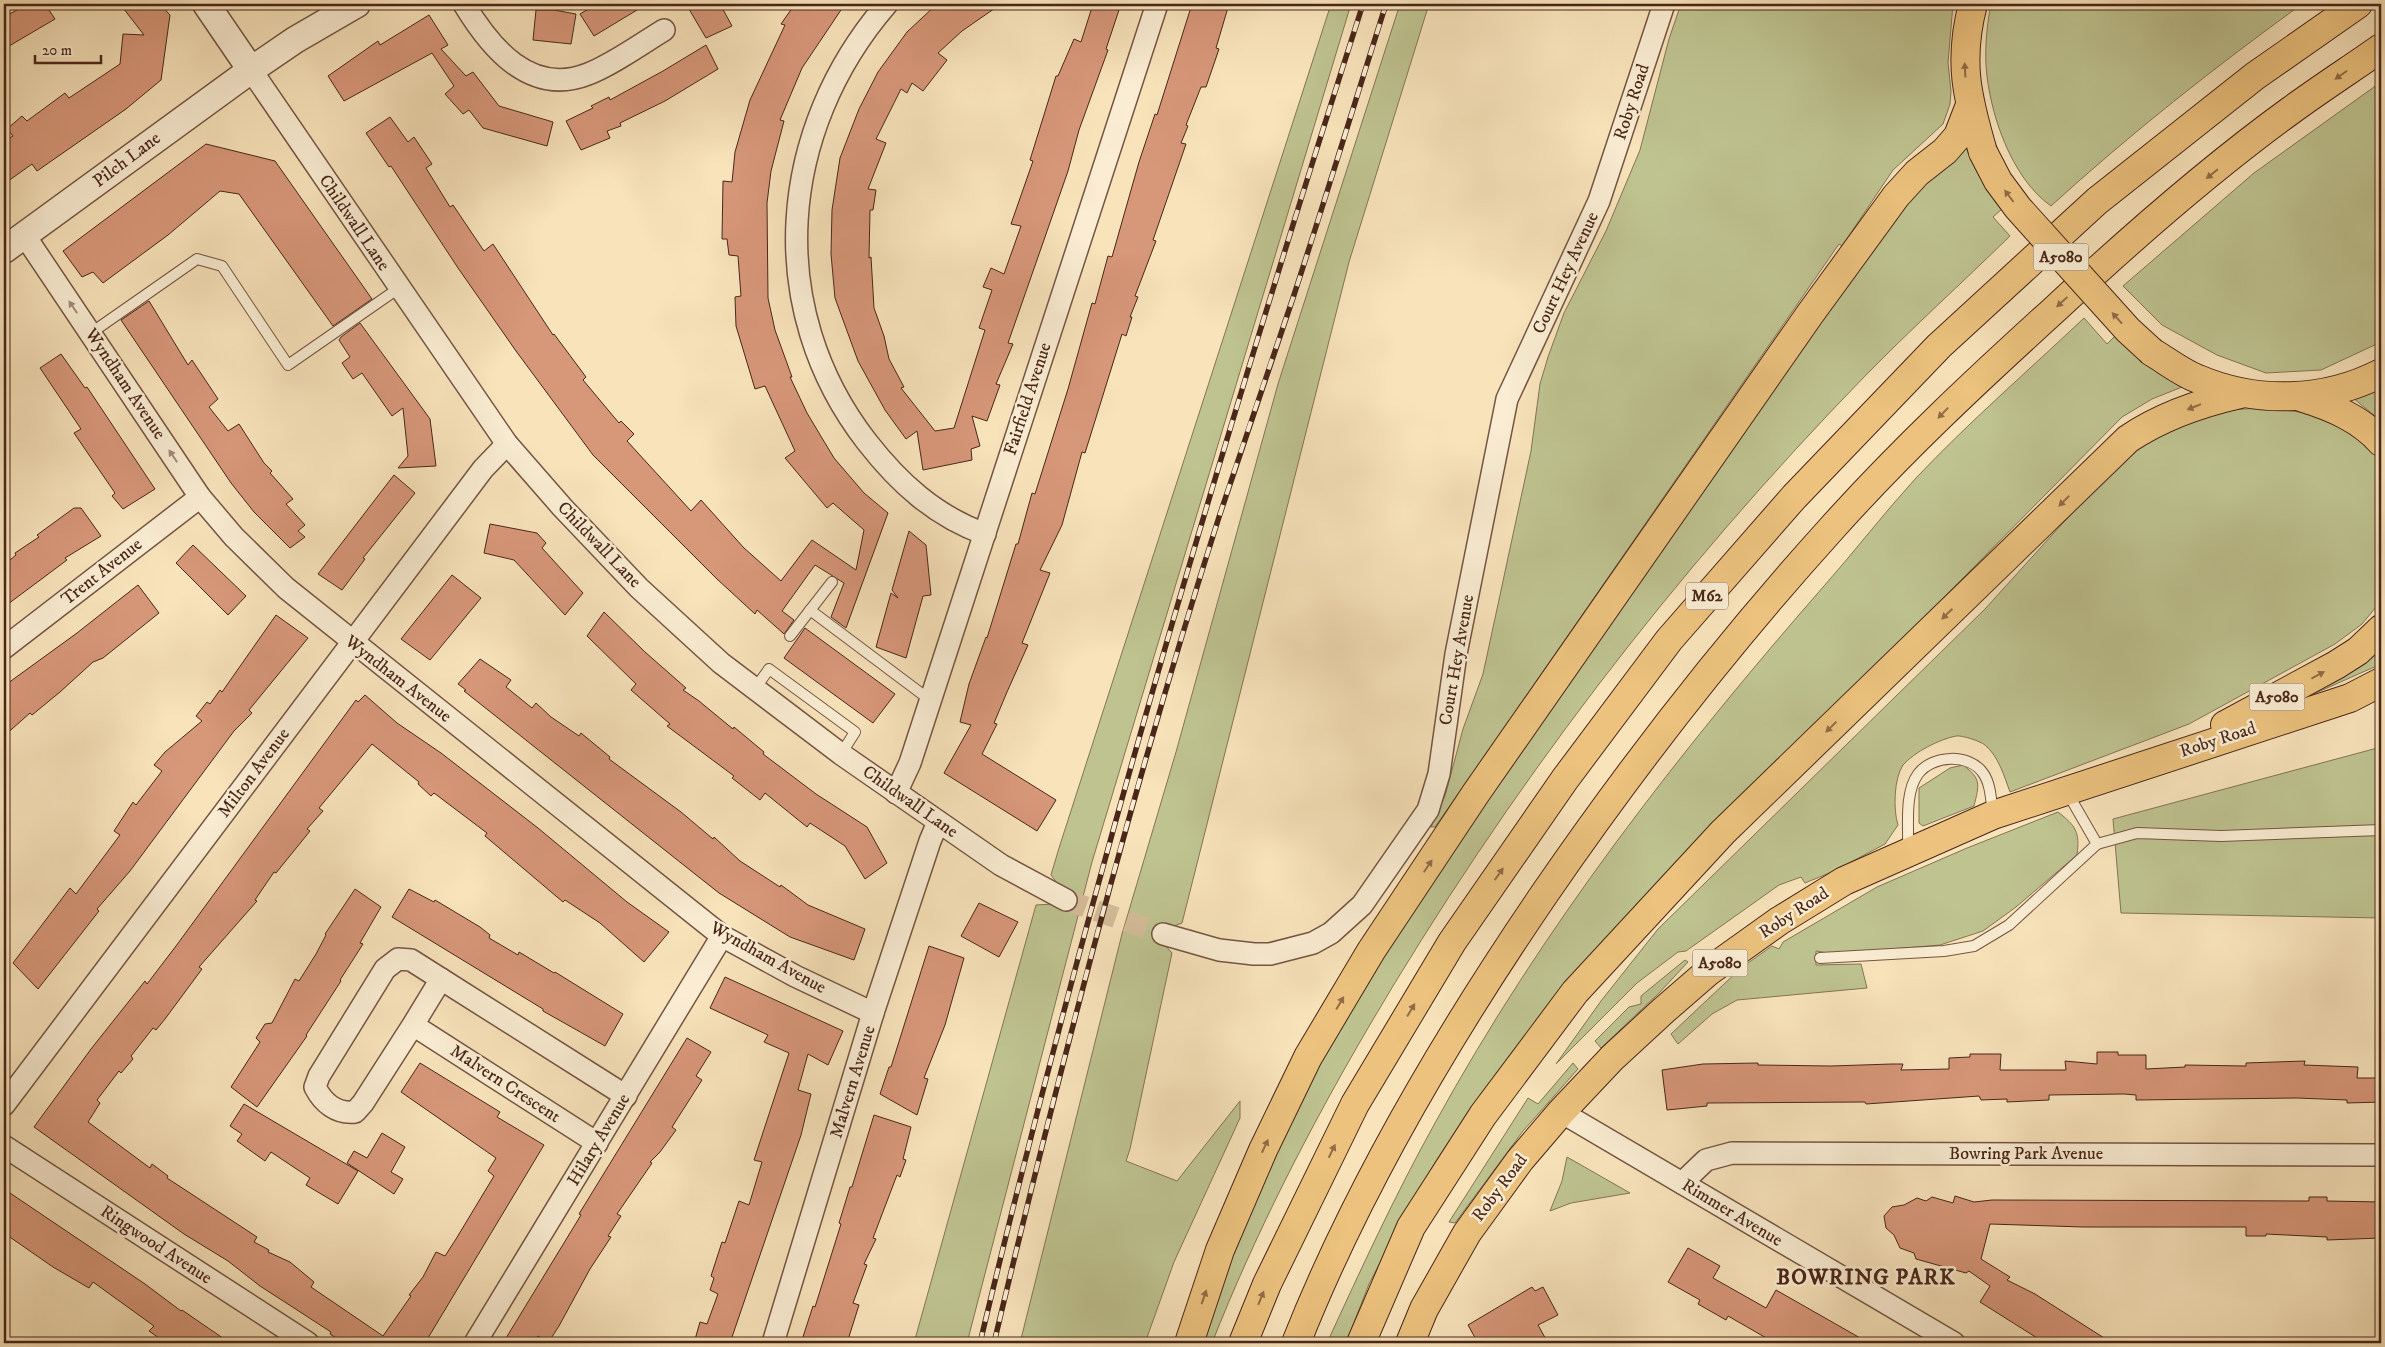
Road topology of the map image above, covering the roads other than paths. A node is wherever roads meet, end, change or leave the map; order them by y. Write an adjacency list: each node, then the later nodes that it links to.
1 (206, 4): 11 (street)
2 (357, 4): 11 (street, Pilch Lane)
3 (464, 4): 9 (street)
4 (888, 4): 23 (street)
5 (1157, 4): 23 (street, Fairfield Avenue)
6 (1664, 4): 13 (street, Roby Road)
7 (1973, 4): 12 (main road, A5080, one-way to 7)
8 (2358, 4): 58 (main road, M62, one-way to 8)
9 (664, 30)
10 (2381, 48): 59 (main road, M62, one-way to 59)
11 (251, 70): 14 (street, Pilch Lane); 15 (street, Childwall Lane)
12 (1970, 106): 18 (main road, A5080, one-way to 12, bridge); 57 (main road, one-way to 12)
13 (1599, 201): 41 (street, Court Hey Avenue)
14 (14, 243): 16 (street, Wyndham Avenue, one-way to 14)
15 (399, 288): 16 (lane); 21 (street, Childwall Lane)
16 (91, 333): 22 (street, Wyndham Avenue, one-way to 16)
17 (2381, 373): 19 (main road, A5080)
18 (2240, 394): 19 (main road, A5080); 60 (main road, one-way to 60)
19 (2294, 396): 20 (main road, A5080)
20 (2381, 442)
21 (507, 444): 28 (street, Milton Avenue); 34 (street, Childwall Lane)
22 (200, 497): 28 (street, Wyndham Avenue); 29 (street, Trent Avenue)
23 (985, 534): 31 (street, Fairfield Avenue)
24 (832, 582): 25 (lane)
25 (810, 610): 27 (lane); 31 (lane)
26 (2381, 629): 32 (main road, Roby Road / A5080, one-way to 26)
27 (790, 636)
28 (352, 643): 42 (street, Wyndham Avenue); 48 (street, Milton Avenue)
29 (4, 648)
30 (2381, 682): 32 (main road, Roby Road / A5080)
31 (930, 700): 34 (street, Fairfield Avenue)
32 (2167, 756): 33 (main road, Roby Road / A5080)
33 (2067, 792): 35 (main road, Roby Road / A5080); 38 (lane)
34 (896, 793): 36 (street, Childwall Lane)
35 (1993, 816): 39 (main road, Roby Road / A5080); 39 (lane)
36 (938, 822): 40 (street, Childwall Lane); 45 (street, Malvern Avenue)
37 (2381, 830): 38 (lane)
38 (2097, 844): 43 (lane)
39 (1908, 853): 49 (main road, Roby Road / A5080)
40 (1066, 900)
41 (1163, 934)
42 (722, 936): 45 (street, Wyndham Avenue); 47 (street, Hilary Avenue)
43 (1820, 958)
44 (441, 979): 46 (street); 46 (street); 47 (street)
45 (874, 1013): 56 (street, Malvern Avenue)
46 (413, 1025): 50 (street, Malvern Crescent)
47 (626, 1096): 50 (street, Hilary Avenue)
48 (4, 1105)
49 (1561, 1112): 53 (street, Rimmer Avenue); 61 (main road, Roby Road / A5080)
50 (597, 1143): 55 (street, Hilary Avenue)
51 (4, 1146): 54 (street, Ringwood Avenue)
52 (2381, 1155): 53 (street, Bowring Park Avenue)
53 (1682, 1183): 62 (street, Rimmer Avenue)
54 (308, 1343)
55 (475, 1343)
56 (773, 1343)
57 (1188, 1343)
58 (1243, 1343)
59 (1296, 1343)
60 (1361, 1343)
61 (1410, 1343)
62 (1954, 1343)

